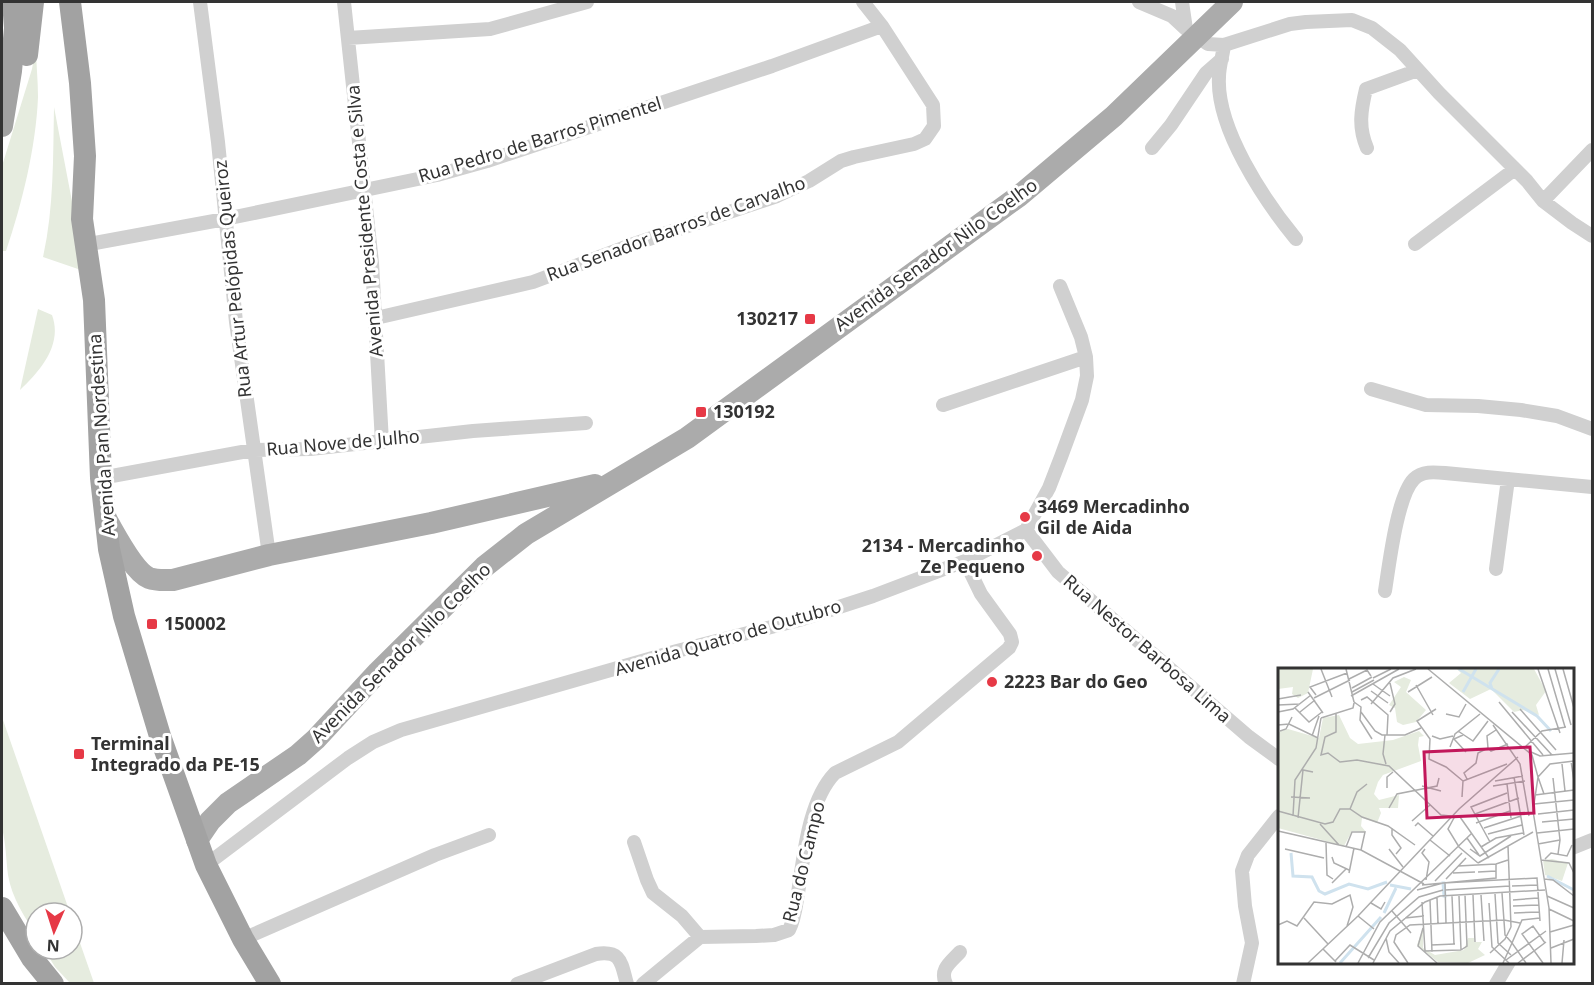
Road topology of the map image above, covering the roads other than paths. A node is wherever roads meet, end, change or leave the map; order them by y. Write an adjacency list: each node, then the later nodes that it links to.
1 (13, 2): 17 (highway)
2 (33, 2): 17 (highway)
3 (70, 2): 28 (highway, Avenida Pan Nordestina)
4 (200, 2): 24 (street, Rua Artur Pelópidas Queiroz)
5 (344, 2): 13 (street, Avenida Presidente Costa e Silva)
6 (587, 2): 13 (street)
7 (863, 2): 11 (street)
8 (1139, 2): 12 (street)
9 (1182, 2): 12 (street)
10 (1232, 2): 12 (main road, Avenida Senador Nilo Coelho)
11 (882, 26): 22 (street, Rua Pedro de Barros Pimentel); 30 (street, Rua Senador Barros de Carvalho)
12 (1192, 33): 14 (street); 40 (main road, Avenida Senador Nilo Coelho)
13 (348, 38): 22 (street, Avenida Presidente Costa e Silva)
14 (1224, 45): 15 (street); 16 (street)
15 (1222, 59): 18 (street); 26 (street)
16 (1418, 70): 19 (street); 21 (street)
17 (2, 122)
18 (1152, 148)
19 (1367, 148)
20 (1593, 150): 23 (street)
21 (1515, 169): 23 (street); 27 (street)
22 (363, 190): 24 (street, Rua Pedro de Barros Pimentel); 30 (street, Avenida Presidente Costa e Silva)
23 (1543, 201): 25 (street)
24 (225, 219): 28 (street, Rua Pedro de Barros Pimentel); 37 (street, Rua Artur Pelópidas Queiroz)
25 (1593, 236)
26 (1296, 238)
27 (1415, 244)
28 (84, 245): 38 (highway, Avenida Pan Nordestina)
29 (1060, 286): 31 (street)
30 (376, 318): 36 (street, Avenida Presidente Costa e Silva)
31 (1086, 357): 33 (street); 43 (street)
32 (1371, 389): 35 (street)
33 (943, 405)
34 (586, 423): 36 (street, Rua Nove de Julho)
35 (1593, 429)
36 (382, 442): 37 (street, Rua Nove de Julho)
37 (254, 450): 38 (street, Rua Nove de Julho); 44 (street, Rua Artur Pelópidas Queiroz)
38 (102, 478): 42 (highway, Avenida Pan Nordestina)
39 (1508, 479): 41 (street); 46 (street); 47 (street)
40 (616, 480): 44 (main road, Avenida Senador Nilo Coelho); 51 (main road, Avenida Senador Nilo Coelho)
41 (1593, 487)
42 (106, 519): 44 (main road, Avenida Senador Nilo Coelho); 51 (highway, Avenida Pan Nordestina)
43 (1026, 530): 45 (street, Avenida Quatro de Outubro); 48 (street, Rua Nestor Barbosa Lima)
44 (269, 555)
45 (965, 561): 55 (street, Avenida Quatro de Outubro); 57 (street, Rua do Campo)
46 (1496, 569)
47 (1385, 591)
48 (1278, 758)
49 (1278, 817): 67 (street)
50 (489, 835): 58 (street)
51 (197, 840): 55 (highway, Avenida Pan Nordestina)
52 (1593, 840): 54 (street)
53 (634, 842): 57 (street)
54 (1573, 848)
55 (206, 865): 58 (highway, Avenida Pan Nordestina)
56 (2, 908): 61 (highway)
57 (700, 937): 65 (street)
58 (243, 939): 62 (highway, Avenida Pan Nordestina)
59 (960, 952): 66 (street)
60 (1508, 964): 68 (street)
61 (53, 984)
62 (270, 984)
63 (517, 984): 64 (street)
64 (627, 984)
65 (643, 984)
66 (946, 984)
67 (1243, 984)
68 (1496, 984)

